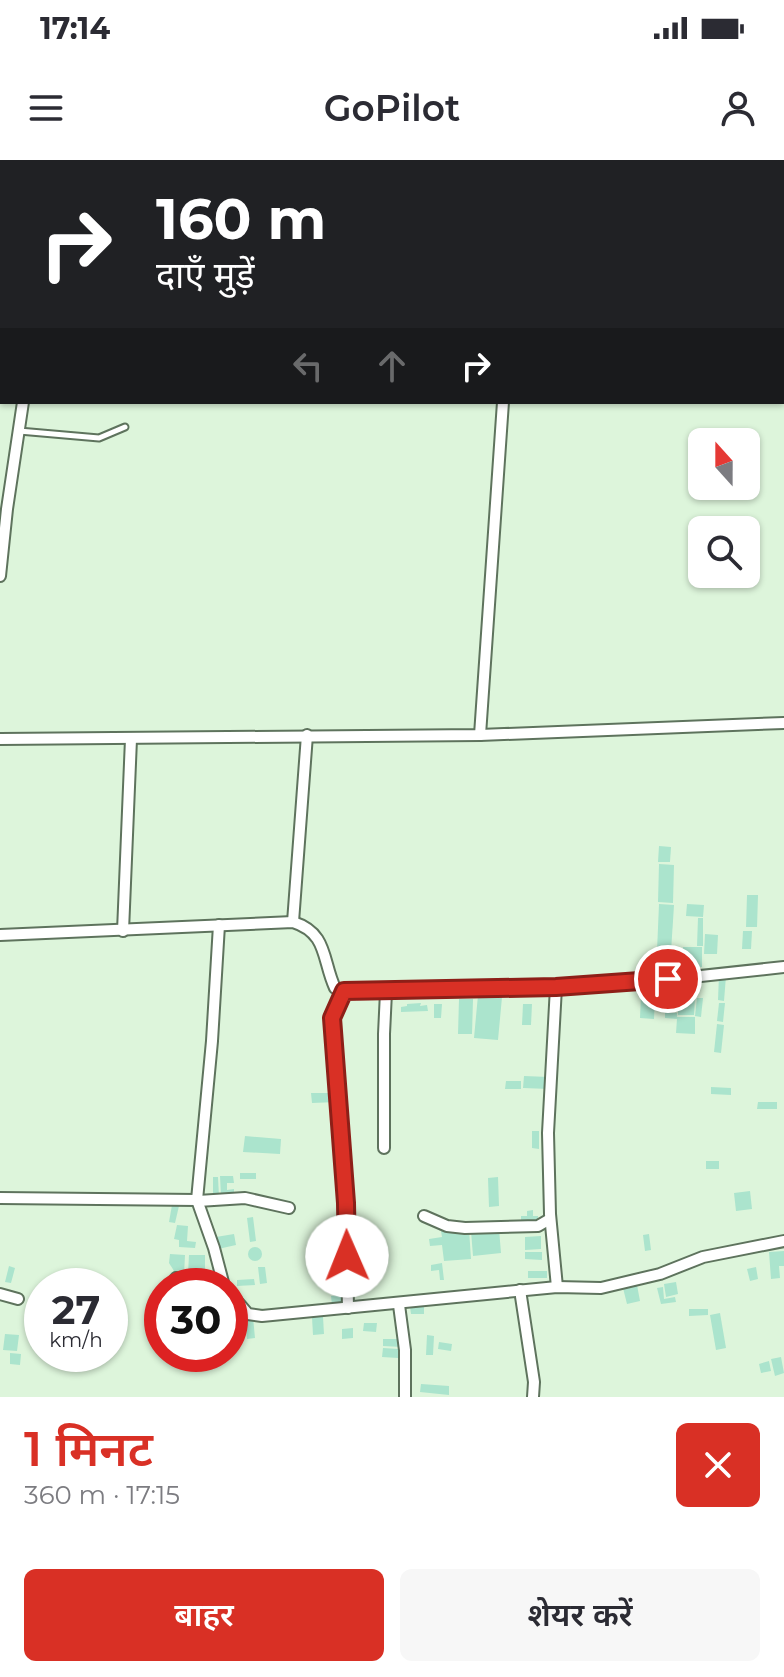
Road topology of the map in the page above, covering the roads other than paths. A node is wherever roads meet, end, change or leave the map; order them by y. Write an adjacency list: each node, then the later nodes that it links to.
1 (23, 404): 4 (street)
2 (503, 404): 8 (street)
3 (125, 427): 4 (lane)
4 (18, 431): 5 (street)
5 (0, 576)
6 (784, 723): 8 (street)
7 (307, 735): 8 (street); 10 (street); 11 (street)
8 (480, 735)
9 (0, 739): 10 (street)
10 (131, 739): 13 (street)
11 (293, 922): 12 (street); 17 (street)
12 (219, 925): 13 (street); 21 (street)
13 (123, 931): 14 (street)
14 (0, 935)
15 (784, 967): 16 (street)
16 (556, 987): 18 (street); 24 (street)
17 (344, 991): 18 (street); 32 (street)
18 (386, 992): 19 (street)
19 (384, 1148)
20 (0, 1198): 21 (street)
21 (198, 1201): 22 (street); 26 (street)
22 (289, 1208)
23 (424, 1216): 24 (street)
24 (550, 1219): 27 (street)
25 (784, 1241): 27 (street)
26 (219, 1268)
27 (557, 1287): 28 (street)
28 (520, 1290): 31 (street); 35 (street)
29 (0, 1294): 30 (street)
30 (18, 1299)
31 (399, 1305): 32 (street); 34 (street)
32 (348, 1308): 33 (street)
33 (248, 1314)
34 (405, 1397)
35 (533, 1397)

